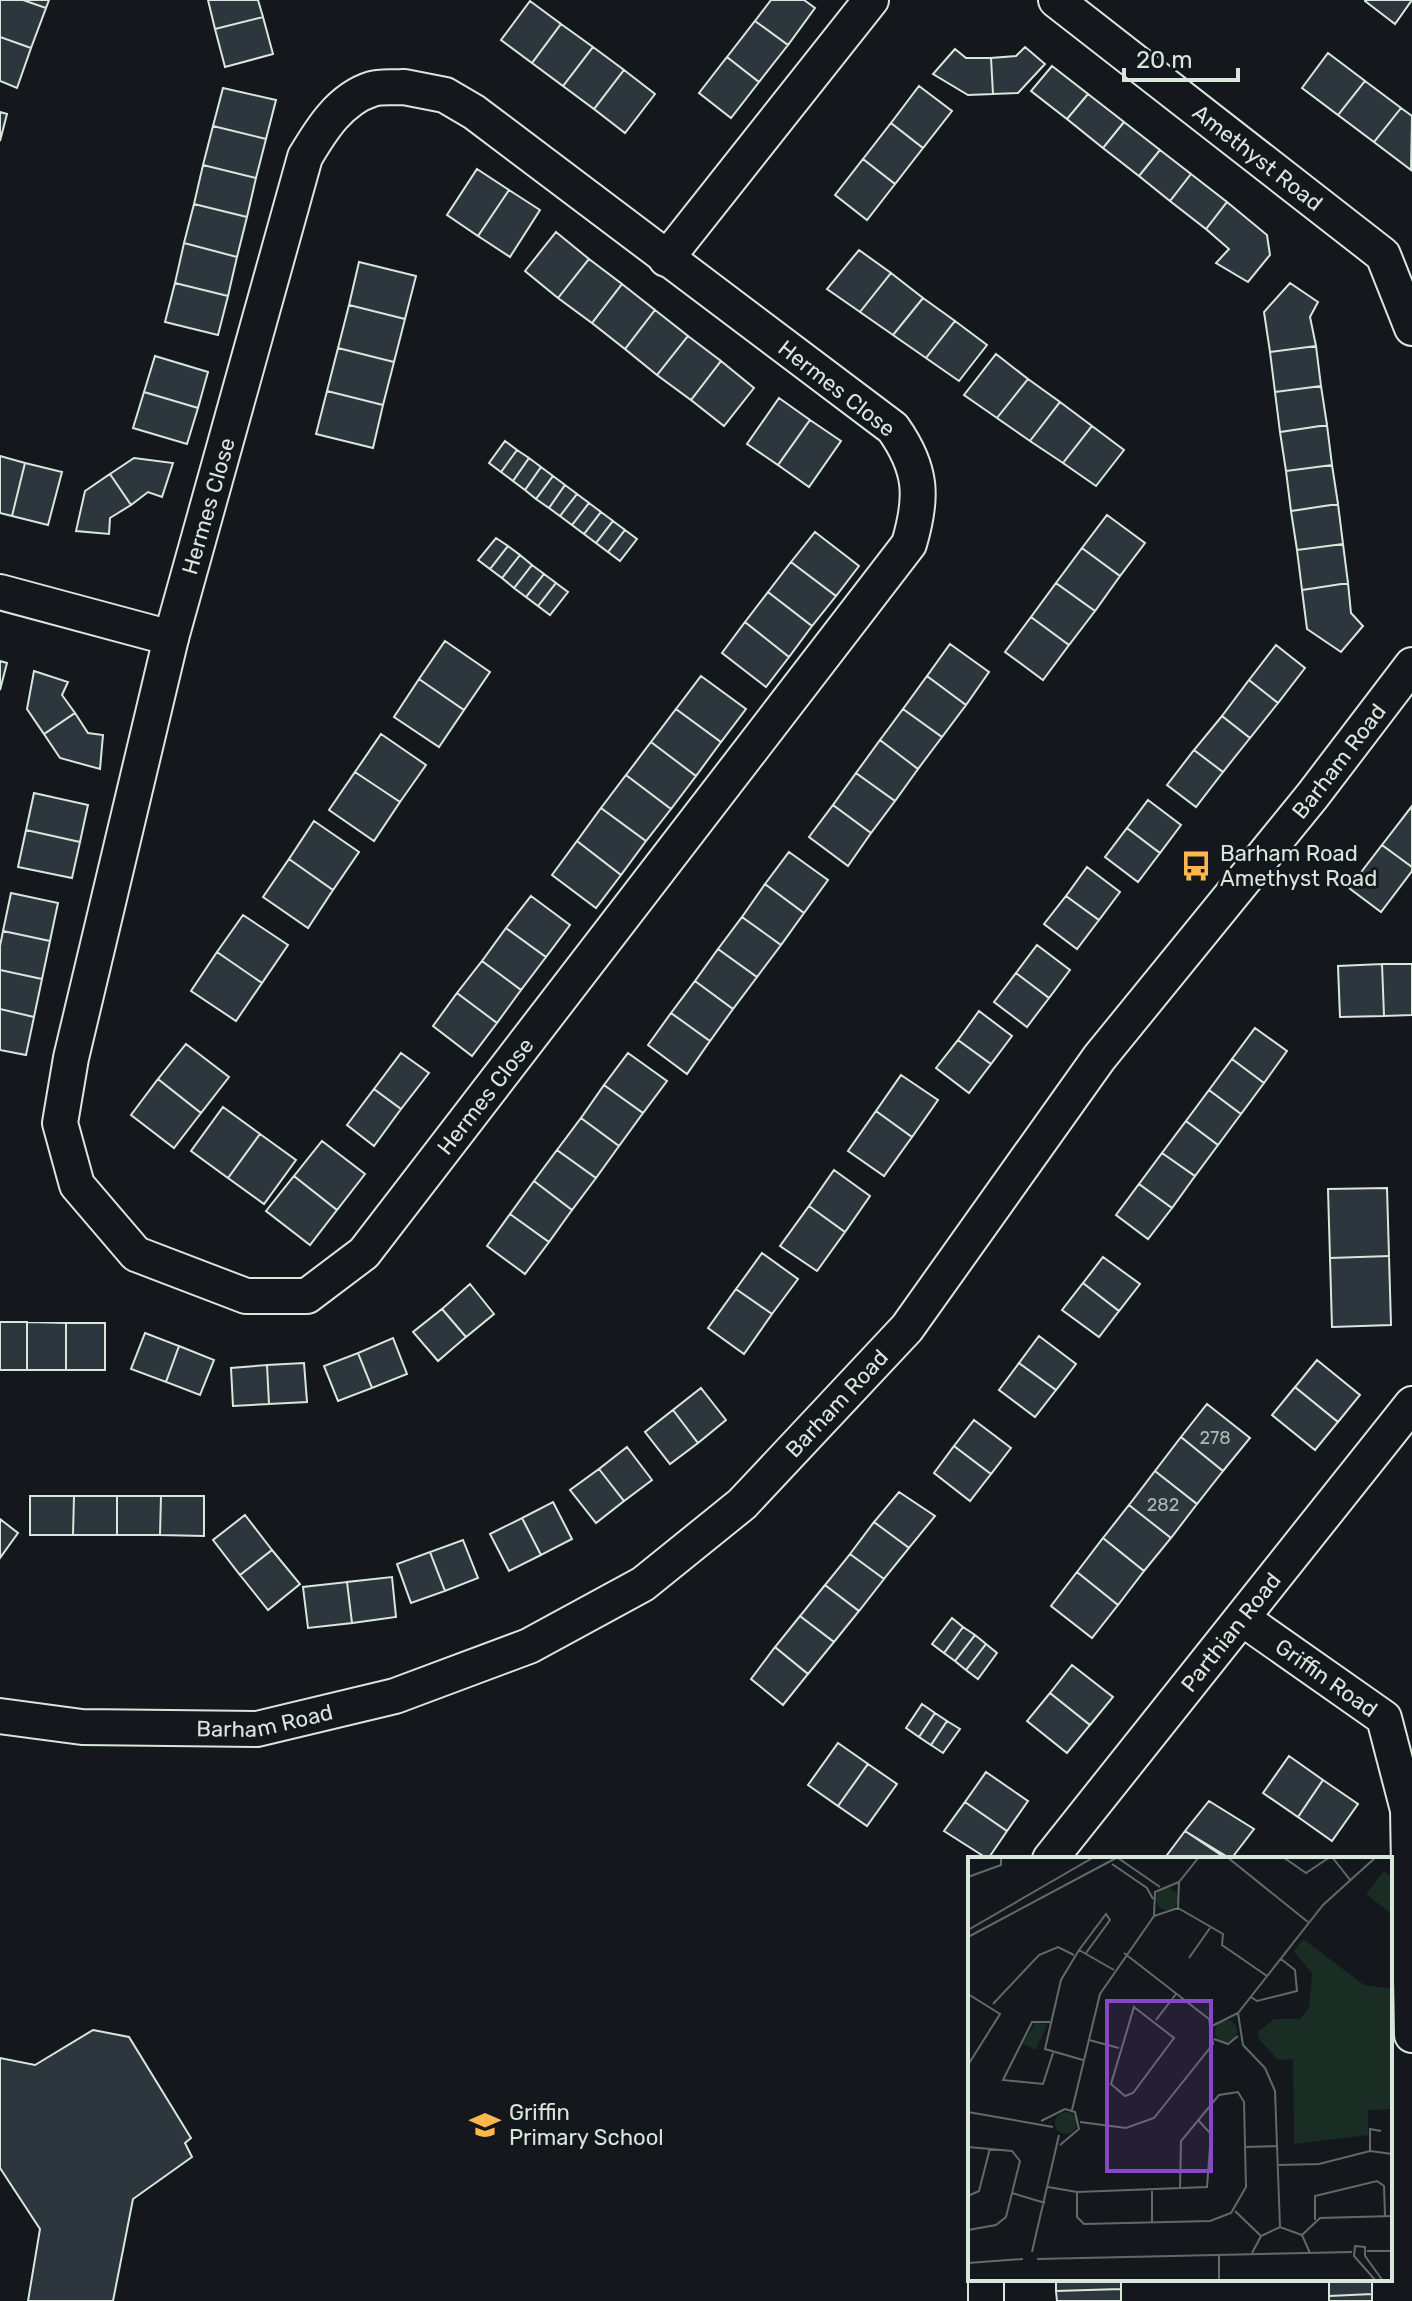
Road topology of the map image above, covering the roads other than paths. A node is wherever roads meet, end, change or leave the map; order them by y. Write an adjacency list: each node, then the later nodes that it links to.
1 (871, 0): 4 (street)
2 (1056, 0): 3 (street, Amethyst Road)
3 (1397, 256): 5 (street, Amethyst Road)
4 (666, 259): 7 (street, Hermes Close); 7 (street, Hermes Close)
5 (1412, 328)
6 (0, 592): 7 (street)
7 (171, 638)
8 (1412, 665): 11 (street, Barham Road)
9 (1412, 1404): 10 (street, Parthian Road)
10 (1243, 1619): 12 (street, Parthian Road); 13 (street, Griffin Road)
11 (0, 1716)
12 (1052, 1857)
13 (1412, 2035)

